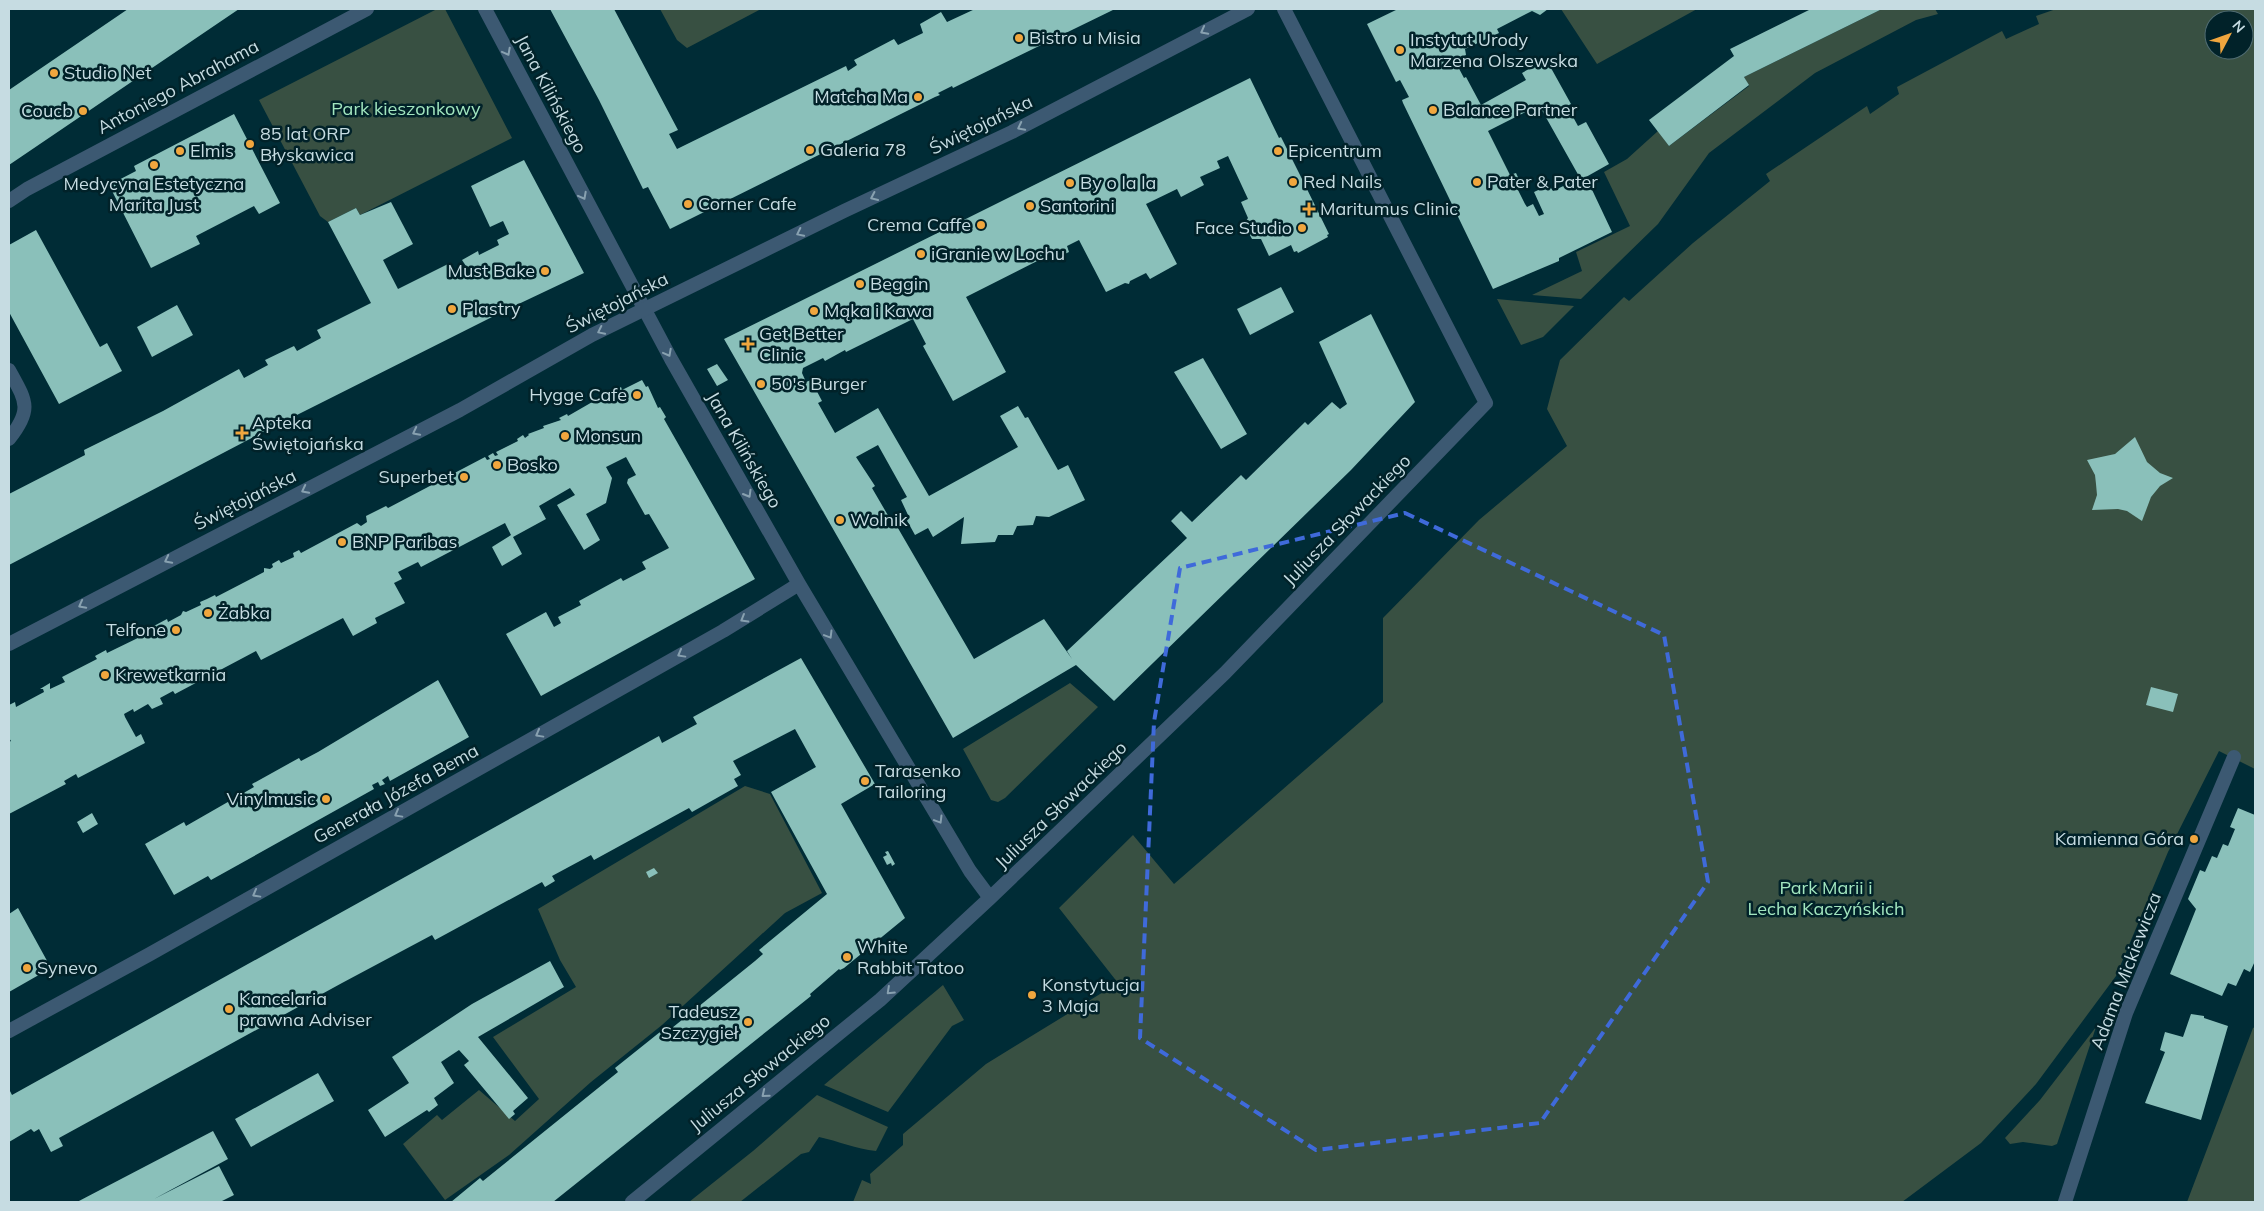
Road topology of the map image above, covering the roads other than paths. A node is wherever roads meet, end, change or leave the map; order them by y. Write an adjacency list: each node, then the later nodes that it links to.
1 (367, 9): 5 (street, Antoniego Abrahama)
2 (484, 9): 6 (street, Jana Kilińskiego, one-way to 6)
3 (1248, 9): 6 (street, Świętojańska, one-way to 6)
4 (1284, 9): 12 (street, Juliusza Słowackiego)
5 (9, 201)
6 (645, 310): 9 (street, Jana Kilińskiego, one-way to 9); 10 (street, Świętojańska, one-way to 10)
7 (9, 370): 8 (street)
8 (9, 439)
9 (799, 584): 12 (street, Jana Kilińskiego, one-way to 12); 13 (street, Generała Józefa Bema, one-way to 13)
10 (9, 644)
11 (2234, 757): 15 (street, Adama Mickiewicza)
12 (990, 898): 14 (street, Juliusza Słowackiego, one-way to 14)
13 (9, 1031)
14 (632, 1202)
15 (2065, 1202)

